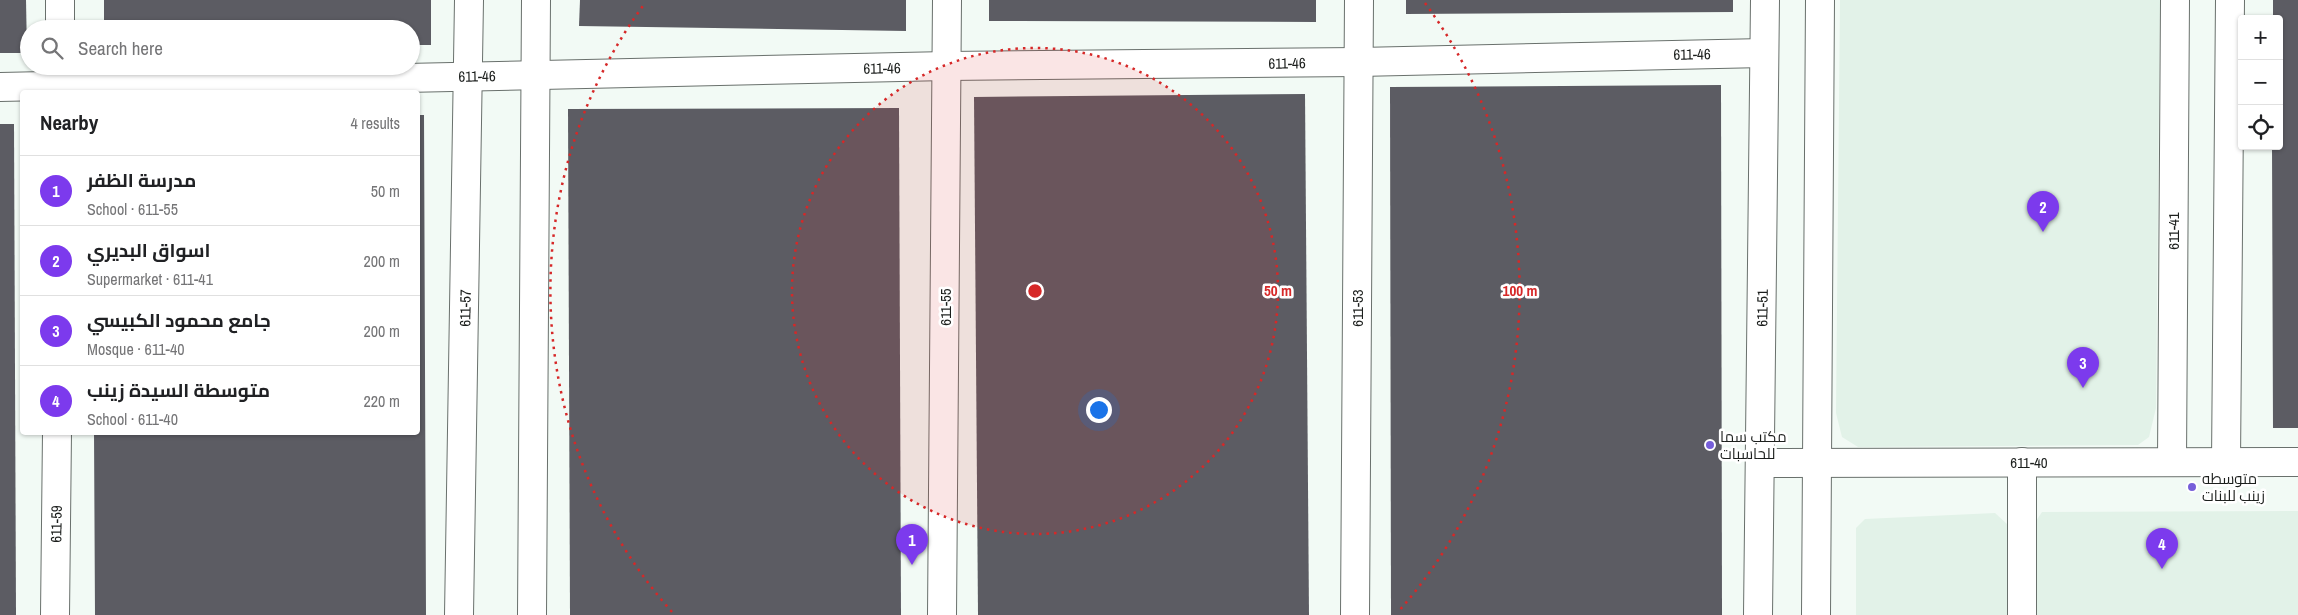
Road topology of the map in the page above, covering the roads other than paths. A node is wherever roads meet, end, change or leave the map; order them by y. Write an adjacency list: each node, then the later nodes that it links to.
1 (60, 0): 10 (street)
2 (469, 0): 15 (street, 611-57)
3 (536, 0): 14 (street)
4 (947, 0): 13 (street, 611-55)
5 (1359, 0): 12 (street, 611-53)
6 (1765, 0): 11 (street, 611-51)
7 (1820, 0): 24 (street)
8 (2175, 0): 20 (street, 611-41)
9 (2230, 0): 21 (street)
10 (60, 20)
11 (1764, 53): 12 (street, 611-46); 23 (street, 611-51)
12 (1359, 62): 13 (street, 611-46); 29 (street, 611-53)
13 (947, 66): 14 (street, 611-46); 28 (street, 611-55)
14 (535, 74): 15 (street, 611-46); 27 (street)
15 (469, 76): 16 (street, 611-46); 26 (street, 611-57)
16 (60, 82): 17 (street, 611-46)
17 (0, 87)
18 (57, 435): 25 (street, 611-59)
19 (2022, 462): 20 (street, 611-40); 24 (street, 611-40); 32 (street)
20 (2172, 462): 21 (street, 611-40)
21 (2226, 462): 22 (street, 611-40)
22 (2298, 462)
23 (1760, 463): 24 (street, 611-40); 30 (street, 611-51)
24 (1817, 463): 31 (street)
25 (55, 615)
26 (459, 615)
27 (532, 615)
28 (942, 615)
29 (1355, 615)
30 (1758, 615)
31 (1816, 615)
32 (2022, 615)

